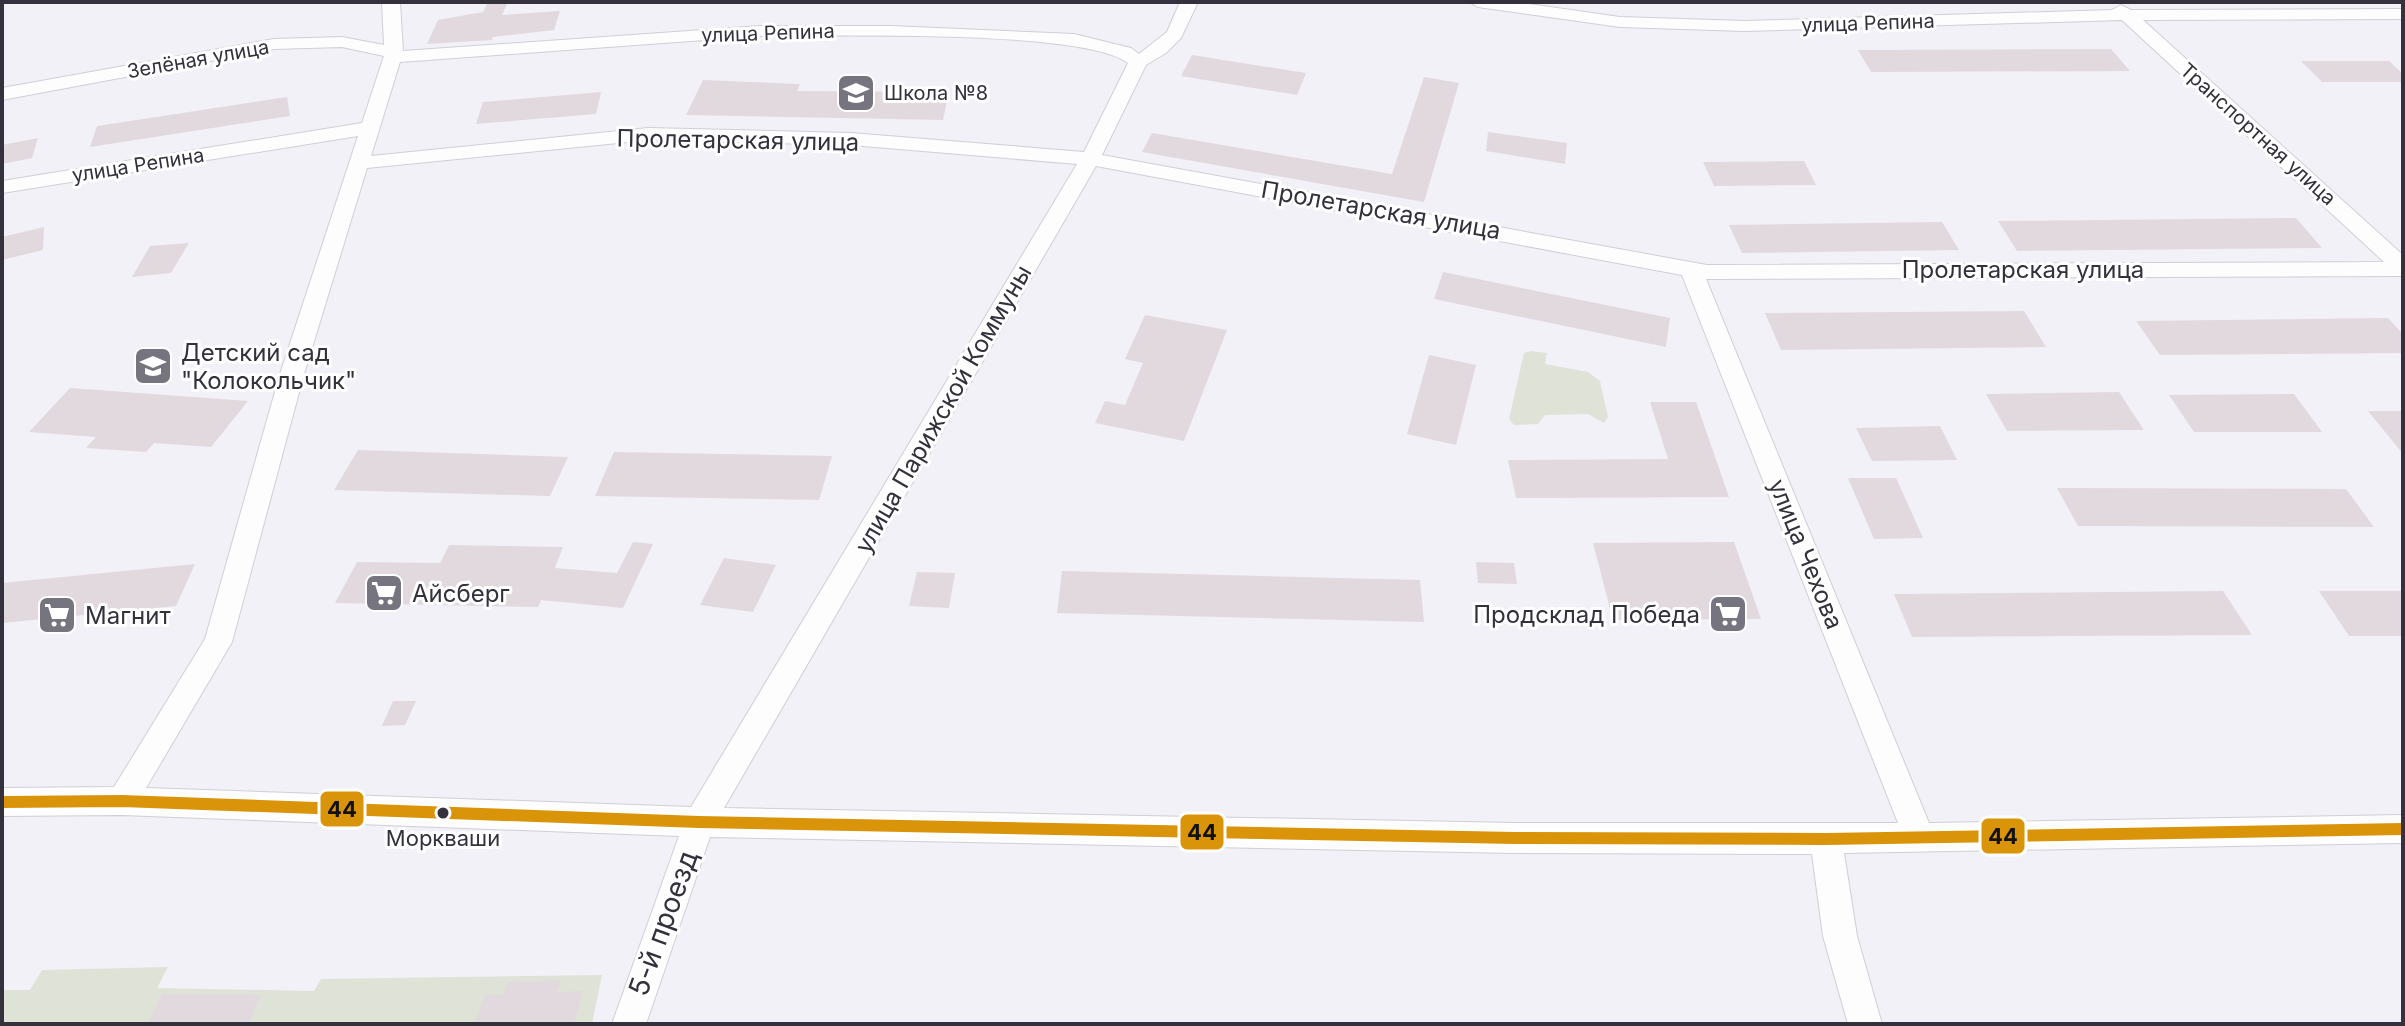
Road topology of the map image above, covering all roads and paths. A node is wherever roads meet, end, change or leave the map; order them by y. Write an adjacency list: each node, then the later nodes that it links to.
1 (391, 2): 6 (street)
2 (1189, 2): 7 (street)
3 (1478, 2): 4 (street, улица Репина)
4 (2120, 9): 5 (street, улица Репина); 13 (street, Транспортная улица)
5 (2403, 14)
6 (393, 54): 7 (street, улица Репина); 8 (street, Зелёная улица); 9 (street)
7 (1138, 62): 10 (street, улица Парижской Коммуны)
8 (2, 94)
9 (368, 128): 11 (street); 12 (street, улица Репина)
10 (1090, 159): 11 (street, Пролетарская улица); 14 (street, Пролетарская улица); 17 (street, улица Парижской Коммуны)
11 (359, 163): 15 (street)
12 (2, 187)
13 (2403, 268): 14 (street, Пролетарская улица)
14 (1692, 271): 19 (street, улица Чехова)
15 (122, 801): 16 (street); 17 (street)
16 (2, 802)
17 (699, 822): 20 (street); 21 (street, 5-й проезд)
18 (2403, 829): 19 (street)
19 (1919, 837): 20 (street)
20 (1826, 839): 22 (street)
21 (629, 1024)
22 (1865, 1024)

